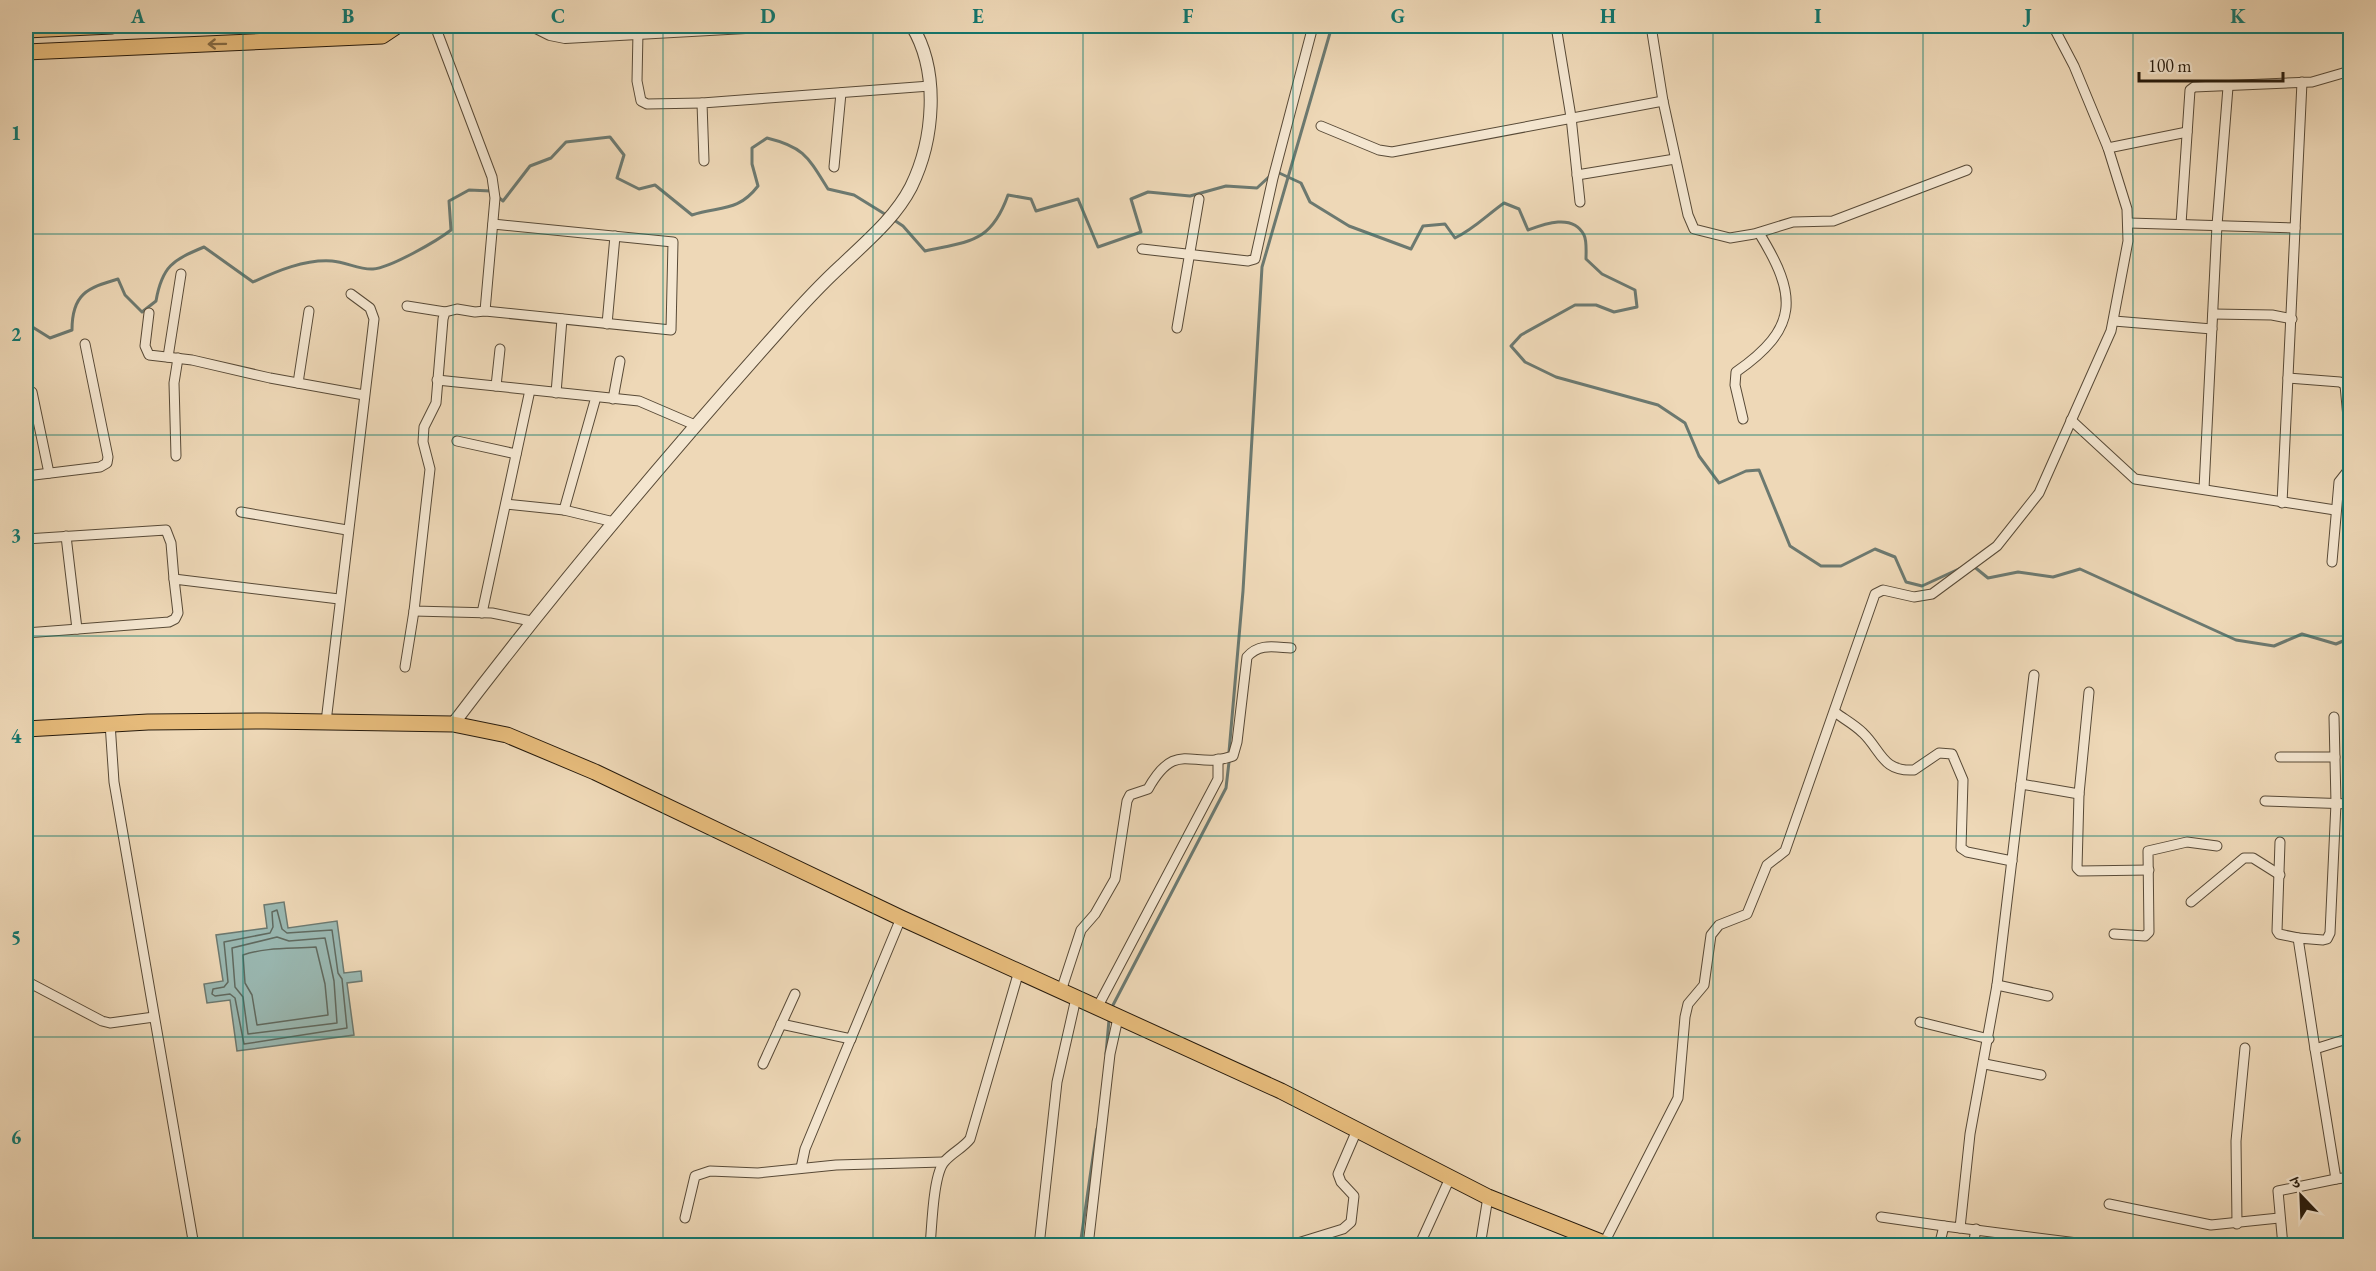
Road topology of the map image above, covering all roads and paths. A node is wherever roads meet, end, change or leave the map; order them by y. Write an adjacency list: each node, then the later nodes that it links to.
1 (111, 26): 11 (main road)
2 (397, 26): 13 (main road, one-way to 13)
3 (435, 26): 33 (street)
4 (534, 26): 12 (street)
5 (764, 26): 12 (street)
6 (912, 26): 16 (street)
7 (1313, 26): 40 (street)
8 (1556, 26): 21 (street)
9 (1651, 26): 19 (street)
10 (2053, 26): 24 (street)
11 (26, 30)
12 (638, 32): 20 (street)
13 (26, 52)
14 (2350, 71): 15 (street)
15 (2302, 82): 17 (street); 36 (street)
16 (930, 86): 18 (street); 72 (street)
17 (2228, 87): 23 (street); 35 (street)
18 (841, 93): 20 (street); 27 (street)
19 (1663, 101): 21 (street); 25 (street)
20 (702, 103): 26 (street)
21 (1571, 117): 22 (street); 29 (street)
22 (1321, 126)
23 (2187, 132): 24 (street); 34 (street)
24 (2108, 148): 32 (street)
25 (1676, 159): 29 (street); 37 (street)
26 (704, 161)
27 (834, 167)
28 (1966, 170): 37 (street)
29 (1577, 175): 31 (street)
30 (1199, 199): 40 (street)
31 (1580, 202)
32 (2129, 223): 34 (street); 51 (street)
33 (493, 224): 38 (street); 45 (street)
34 (2181, 224): 35 (street)
35 (2217, 225): 36 (street); 48 (street)
36 (2295, 228): 50 (street)
37 (1759, 233): 70 (street)
38 (615, 236): 52 (street); 52 (street)
39 (1142, 249): 40 (street)
40 (1189, 254): 53 (street)
41 (182, 274): 57 (street)
42 (351, 294): 67 (street)
43 (407, 306): 46 (street)
44 (309, 310): 61 (street)
45 (485, 311): 46 (street); 49 (street)
46 (445, 312): 60 (street)
47 (149, 314): 57 (street)
48 (2213, 314): 50 (street); 54 (street)
49 (562, 319): 52 (street); 66 (street)
50 (2292, 319): 59 (street)
51 (2114, 321): 54 (street); 71 (street)
52 (607, 324)
53 (1177, 327)
54 (2212, 329): 80 (street)
55 (85, 344): 77 (street)
56 (500, 350): 63 (street)
57 (173, 358): 61 (street); 76 (street)
58 (620, 361): 69 (street)
59 (2288, 378): 62 (street); 81 (street)
60 (437, 380): 63 (street); 93 (street)
61 (298, 383): 67 (street)
62 (2348, 383): 73 (street)
63 (496, 386): 64 (street)
64 (530, 390): 66 (street); 75 (street)
65 (32, 392): 77 (street)
66 (556, 393): 68 (street)
67 (364, 395): 87 (street)
68 (596, 397): 69 (street); 83 (street)
69 (613, 399): 72 (street)
70 (1743, 419)
71 (2071, 420): 80 (street); 102 (street)
72 (695, 425): 86 (street)
73 (2350, 439)
74 (457, 441): 75 (street)
75 (516, 454): 82 (street)
76 (176, 456)
77 (49, 473): 79 (street)
78 (2348, 473): 84 (street)
79 (26, 476)
80 (2204, 489): 81 (street)
81 (2282, 503): 84 (street)
82 (506, 504): 83 (street); 94 (street)
83 (564, 510): 86 (street)
84 (2335, 510): 90 (street)
85 (241, 512): 87 (street)
86 (614, 522): 95 (street)
87 (347, 530): 92 (street)
88 (66, 536): 89 (street); 91 (street); 96 (street)
89 (26, 539)
90 (2332, 562)
91 (174, 579): 92 (street); 96 (street)
92 (339, 599): 104 (street)
93 (414, 611): 94 (street); 99 (street)
94 (482, 613): 95 (street)
95 (531, 621): 106 (street)
96 (77, 629): 97 (street)
97 (26, 633)
98 (1291, 648): 110 (street)
99 (405, 667)
100 (2034, 675): 111 (street)
101 (2089, 692): 112 (street)
102 (1836, 713): 118 (street); 160 (street)
103 (2334, 717): 109 (street)
104 (326, 722): 105 (main road); 106 (main road)
105 (110, 723): 107 (main road); 133 (street)
106 (453, 724): 122 (main road)
107 (26, 729)
108 (2280, 757): 109 (street)
109 (2335, 757): 114 (street)
110 (1218, 759): 128 (street); 132 (street)
111 (2021, 784): 112 (street); 118 (street)
112 (2079, 794): 119 (street)
113 (2265, 801): 114 (street)
114 (2336, 803): 115 (street); 124 (street)
115 (2350, 804)
116 (2280, 842): 120 (street)
117 (2217, 846): 119 (street)
118 (2012, 861): 127 (street)
119 (2149, 870): 123 (street)
120 (2280, 875): 121 (street); 124 (street)
121 (2191, 902)
122 (901, 918): 125 (main road); 138 (street)
123 (2114, 934)
124 (2298, 938): 141 (street)
125 (1019, 971): 128 (main road); 146 (street)
126 (26, 981): 133 (street)
127 (1997, 985): 130 (street); 139 (street)
128 (1061, 991): 131 (main road)
129 (795, 994): 136 (street)
130 (2048, 996)
131 (1076, 998): 132 (main road); 163 (street)
132 (1097, 1008): 134 (main road)
133 (154, 1017): 161 (street)
134 (1119, 1018): 145 (main road); 164 (street)
135 (1920, 1022): 139 (street)
136 (782, 1024): 138 (street); 142 (street)
137 (2350, 1038): 141 (street)
138 (851, 1039): 147 (street)
139 (1989, 1039): 143 (street)
140 (2245, 1048): 156 (street)
141 (2315, 1049): 150 (street)
142 (763, 1064)
143 (1985, 1064): 144 (street); 158 (street)
144 (2041, 1075)
145 (1357, 1130): 148 (main road); 165 (street)
146 (943, 1162): 147 (street); 162 (street)
147 (801, 1167): 154 (street)
148 (1450, 1178): 151 (main road); 166 (street)
149 (2350, 1178): 150 (street)
150 (2336, 1179): 155 (street)
151 (1488, 1197): 160 (main road); 167 (street)
152 (2109, 1204): 156 (street)
153 (1881, 1217): 157 (street)
154 (684, 1218)
155 (2279, 1218): 156 (street); 171 (street)
156 (2237, 1224)
157 (1944, 1226): 158 (street); 168 (street)
158 (1960, 1228): 159 (street)
159 (1976, 1229): 169 (street); 170 (street)
160 (1608, 1244)
161 (194, 1245)
162 (930, 1245)
163 (1039, 1245)
164 (1088, 1245)
165 (1288, 1245)
166 (1419, 1245)
167 (1480, 1245)
168 (1939, 1245)
169 (1973, 1245)
170 (2101, 1245)
171 (2283, 1245)

